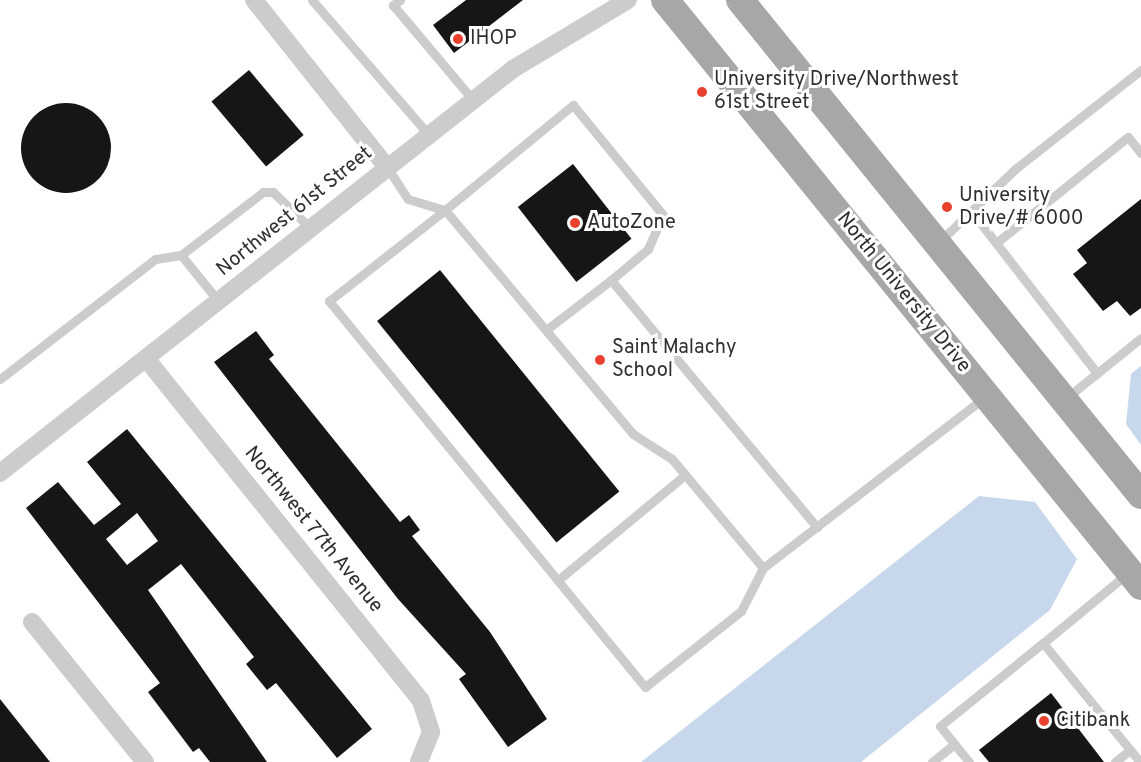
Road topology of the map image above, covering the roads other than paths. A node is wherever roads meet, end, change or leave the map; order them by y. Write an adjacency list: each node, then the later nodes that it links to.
1 (254, 0): 11 (street)
2 (312, 0): 9 (lane)
3 (628, 0): 8 (street, Northwest 61st Street)
4 (665, 0): 25 (main road, North University Drive)
5 (740, 0): 15 (main road)
6 (394, 2): 8 (lane)
7 (1141, 70): 13 (lane)
8 (473, 99): 9 (street, Northwest 61st Street)
9 (428, 134): 11 (street, Northwest 61st Street)
10 (1141, 153): 16 (lane)
11 (386, 166): 12 (lane); 14 (street, Northwest 61st Street)
12 (445, 210): 18 (lane); 20 (lane); 33 (lane)
13 (971, 211): 15 (lane); 16 (lane)
14 (310, 228): 17 (lane); 19 (street, Northwest 61st Street)
15 (937, 243): 26 (main road)
16 (996, 243): 23 (lane)
17 (181, 255): 19 (lane); 24 (lane)
18 (611, 280): 20 (lane); 30 (lane)
19 (219, 303): 22 (street, Northwest 61st Street)
20 (546, 330): 28 (lane)
21 (1141, 338): 23 (lane)
22 (148, 361): 27 (street, Northwest 61st Street); 39 (street, Northwest 77th Avenue)
23 (1097, 373): 26 (lane)
24 (0, 379)
25 (987, 396): 30 (lane); 32 (main road, North University Drive)
26 (1064, 400): 29 (main road)
27 (0, 473)
28 (685, 475): 31 (lane); 33 (lane)
29 (1141, 495)
30 (817, 527): 31 (lane)
31 (763, 568): 33 (lane)
32 (1135, 579): 35 (lane)
33 (558, 580)
34 (32, 622): 38 (street)
35 (1042, 643): 36 (lane); 37 (lane)
36 (954, 744): 40 (lane); 41 (lane)
37 (1130, 750): 42 (lane); 43 (lane)
38 (145, 762)
39 (419, 762)
40 (932, 762)
41 (969, 762)
42 (1115, 762)
43 (1140, 762)

